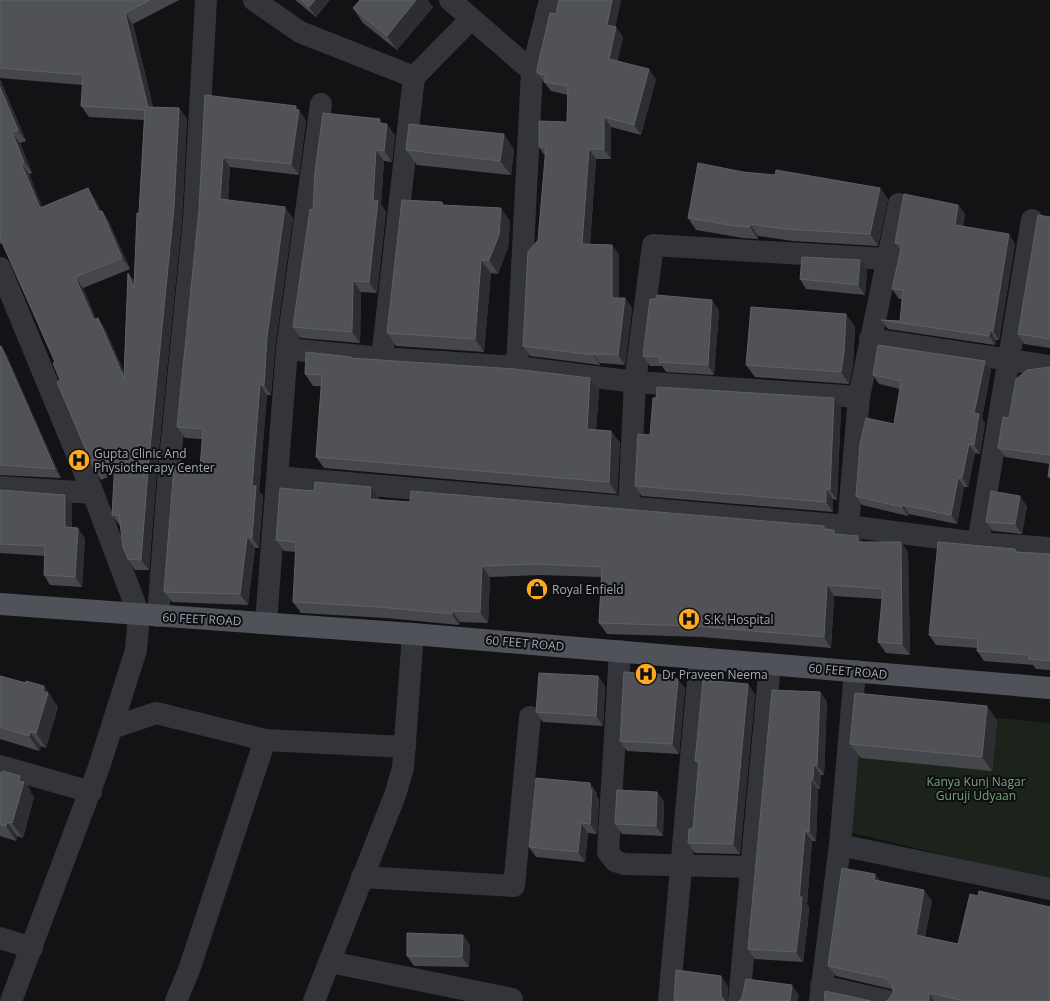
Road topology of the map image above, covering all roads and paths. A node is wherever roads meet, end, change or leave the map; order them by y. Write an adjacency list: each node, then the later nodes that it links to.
1 (206, 0): 29 (street)
2 (254, 0): 7 (street)
3 (450, 0): 5 (street)
4 (550, 0): 6 (street)
5 (471, 20): 6 (street); 7 (street)
6 (532, 71): 18 (street)
7 (414, 77): 15 (street)
8 (321, 104): 14 (street)
9 (899, 204): 11 (street)
10 (1032, 220): 16 (street)
11 (886, 259): 13 (street); 19 (street)
12 (2, 280): 23 (street)
13 (870, 339): 16 (street); 20 (street)
14 (287, 349): 15 (street); 21 (street)
15 (382, 358): 18 (street)
16 (1008, 360): 17 (street); 26 (street)
17 (1050, 366)
18 (517, 367): 19 (street)
19 (635, 382): 20 (street); 24 (street)
20 (859, 397): 25 (street)
21 (278, 478): 24 (street); 30 (street)
22 (0, 487): 23 (street)
23 (93, 493): 29 (street)
24 (629, 507): 25 (street)
25 (848, 526): 26 (street)
26 (978, 543): 27 (street)
27 (1050, 548)
28 (0, 604): 29 (main road, 60 FEET ROAD)
29 (148, 615): 30 (main road, 60 FEET ROAD); 38 (street)
30 (266, 622): 31 (main road, 60 FEET ROAD)
31 (413, 634): 32 (main road, 60 FEET ROAD); 40 (street)
32 (620, 651): 33 (main road, 60 FEET ROAD); 44 (street)
33 (700, 658): 34 (main road, 60 FEET ROAD); 44 (street)
34 (770, 664): 35 (main road, 60 FEET ROAD); 45 (street)
35 (855, 671): 36 (main road, 60 FEET ROAD); 43 (street)
36 (1050, 688)
37 (530, 718): 46 (street)
38 (112, 728): 39 (street); 42 (street)
39 (264, 740): 40 (street); 54 (street)
40 (405, 747): 46 (street)
41 (0, 766): 42 (street)
42 (91, 792): 49 (street)
43 (840, 845): 47 (street); 51 (street)
44 (681, 866): 45 (street); 56 (street)
45 (751, 867): 57 (street)
46 (362, 877): 50 (street)
47 (1050, 889)
48 (0, 938): 49 (street)
49 (32, 948): 53 (street)
50 (330, 962): 52 (street); 55 (street)
51 (820, 993): 58 (street)
52 (512, 999)
53 (11, 1001)
54 (176, 1001)
55 (314, 1001)
56 (669, 1001)
57 (739, 1001)
58 (888, 1001)

